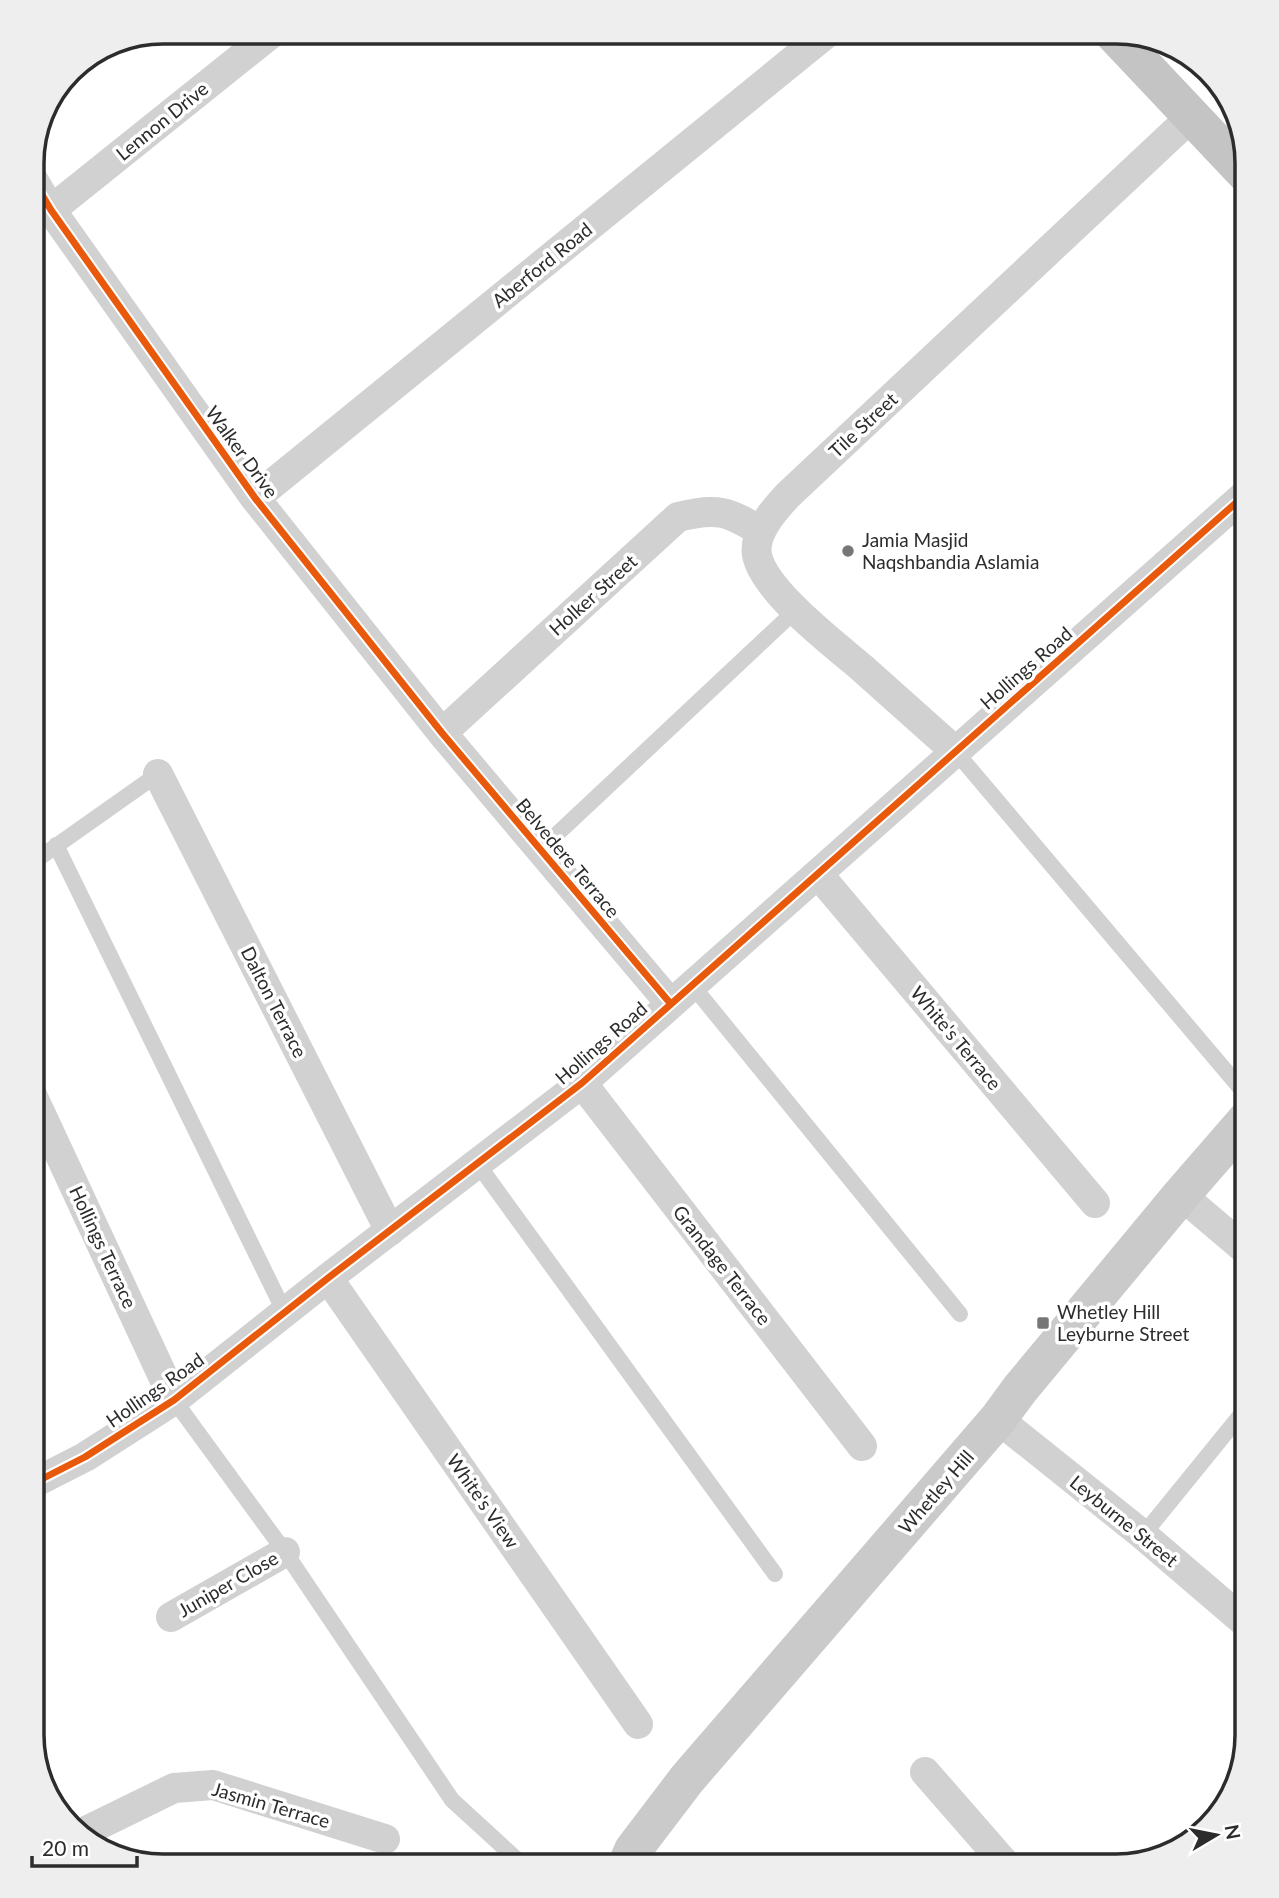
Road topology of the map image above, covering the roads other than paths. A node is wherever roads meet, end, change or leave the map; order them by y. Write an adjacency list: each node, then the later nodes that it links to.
1 (259, 44): 7 (street, Lennon Drive)
2 (813, 44): 8 (street, Aberford Road)
3 (1123, 44): 4 (main road)
4 (1192, 116): 5 (main road); 10 (street, Tile Street)
5 (1234, 153)
6 (44, 198): 7 (street, Walker Drive)
7 (51, 210): 8 (street, Walker Drive)
8 (255, 498): 12 (street, Walker Drive)
9 (1235, 504): 13 (street, Hollings Road)
10 (761, 532): 11 (street); 12 (street, Holker Street)
11 (796, 610): 13 (street); 16 (lane)
12 (442, 733): 16 (street, Belvedere Terrace)
13 (955, 751): 18 (street, Hollings Road); 20 (lane)
14 (158, 774): 15 (lane); 27 (street, Dalton Terrace)
15 (56, 845): 17 (lane); 30 (lane)
16 (540, 849): 19 (street, Belvedere Terrace)
17 (44, 854)
18 (818, 874): 19 (street, Hollings Road); 26 (street, White's Terrace)
19 (681, 994): 21 (street, Hollings Road); 31 (lane)
20 (1235, 1081)
21 (582, 1083): 24 (street, Hollings Road); 35 (street, Grandage Terrace)
22 (44, 1120): 32 (street, Hollings Terrace)
23 (1235, 1134): 25 (main road, Whetley Hill)
24 (477, 1163): 27 (street, Hollings Road); 39 (lane)
25 (1181, 1195): 28 (street); 33 (main road, Whetley Hill)
26 (1094, 1203)
27 (390, 1231): 29 (street, Hollings Road)
28 (1235, 1240)
29 (328, 1278): 30 (street, Hollings Road); 42 (street, White's View)
30 (285, 1313): 32 (street, Hollings Road)
31 (960, 1314)
32 (174, 1400): 36 (street, Hollings Road); 38 (lane)
33 (998, 1419): 37 (street, Leyburne Street); 47 (main road, Whetley Hill)
34 (1235, 1423): 37 (lane)
35 (862, 1447)
36 (44, 1472)
37 (1143, 1535): 40 (street, Leyburne Street)
38 (285, 1552): 41 (street, Juniper Close); 46 (lane)
39 (775, 1574)
40 (1235, 1613)
41 (171, 1617)
42 (638, 1724)
43 (925, 1772): 48 (street)
44 (89, 1829): 45 (street, Jasmin Terrace)
45 (385, 1839)
46 (511, 1854)
47 (631, 1854)
48 (996, 1854)

